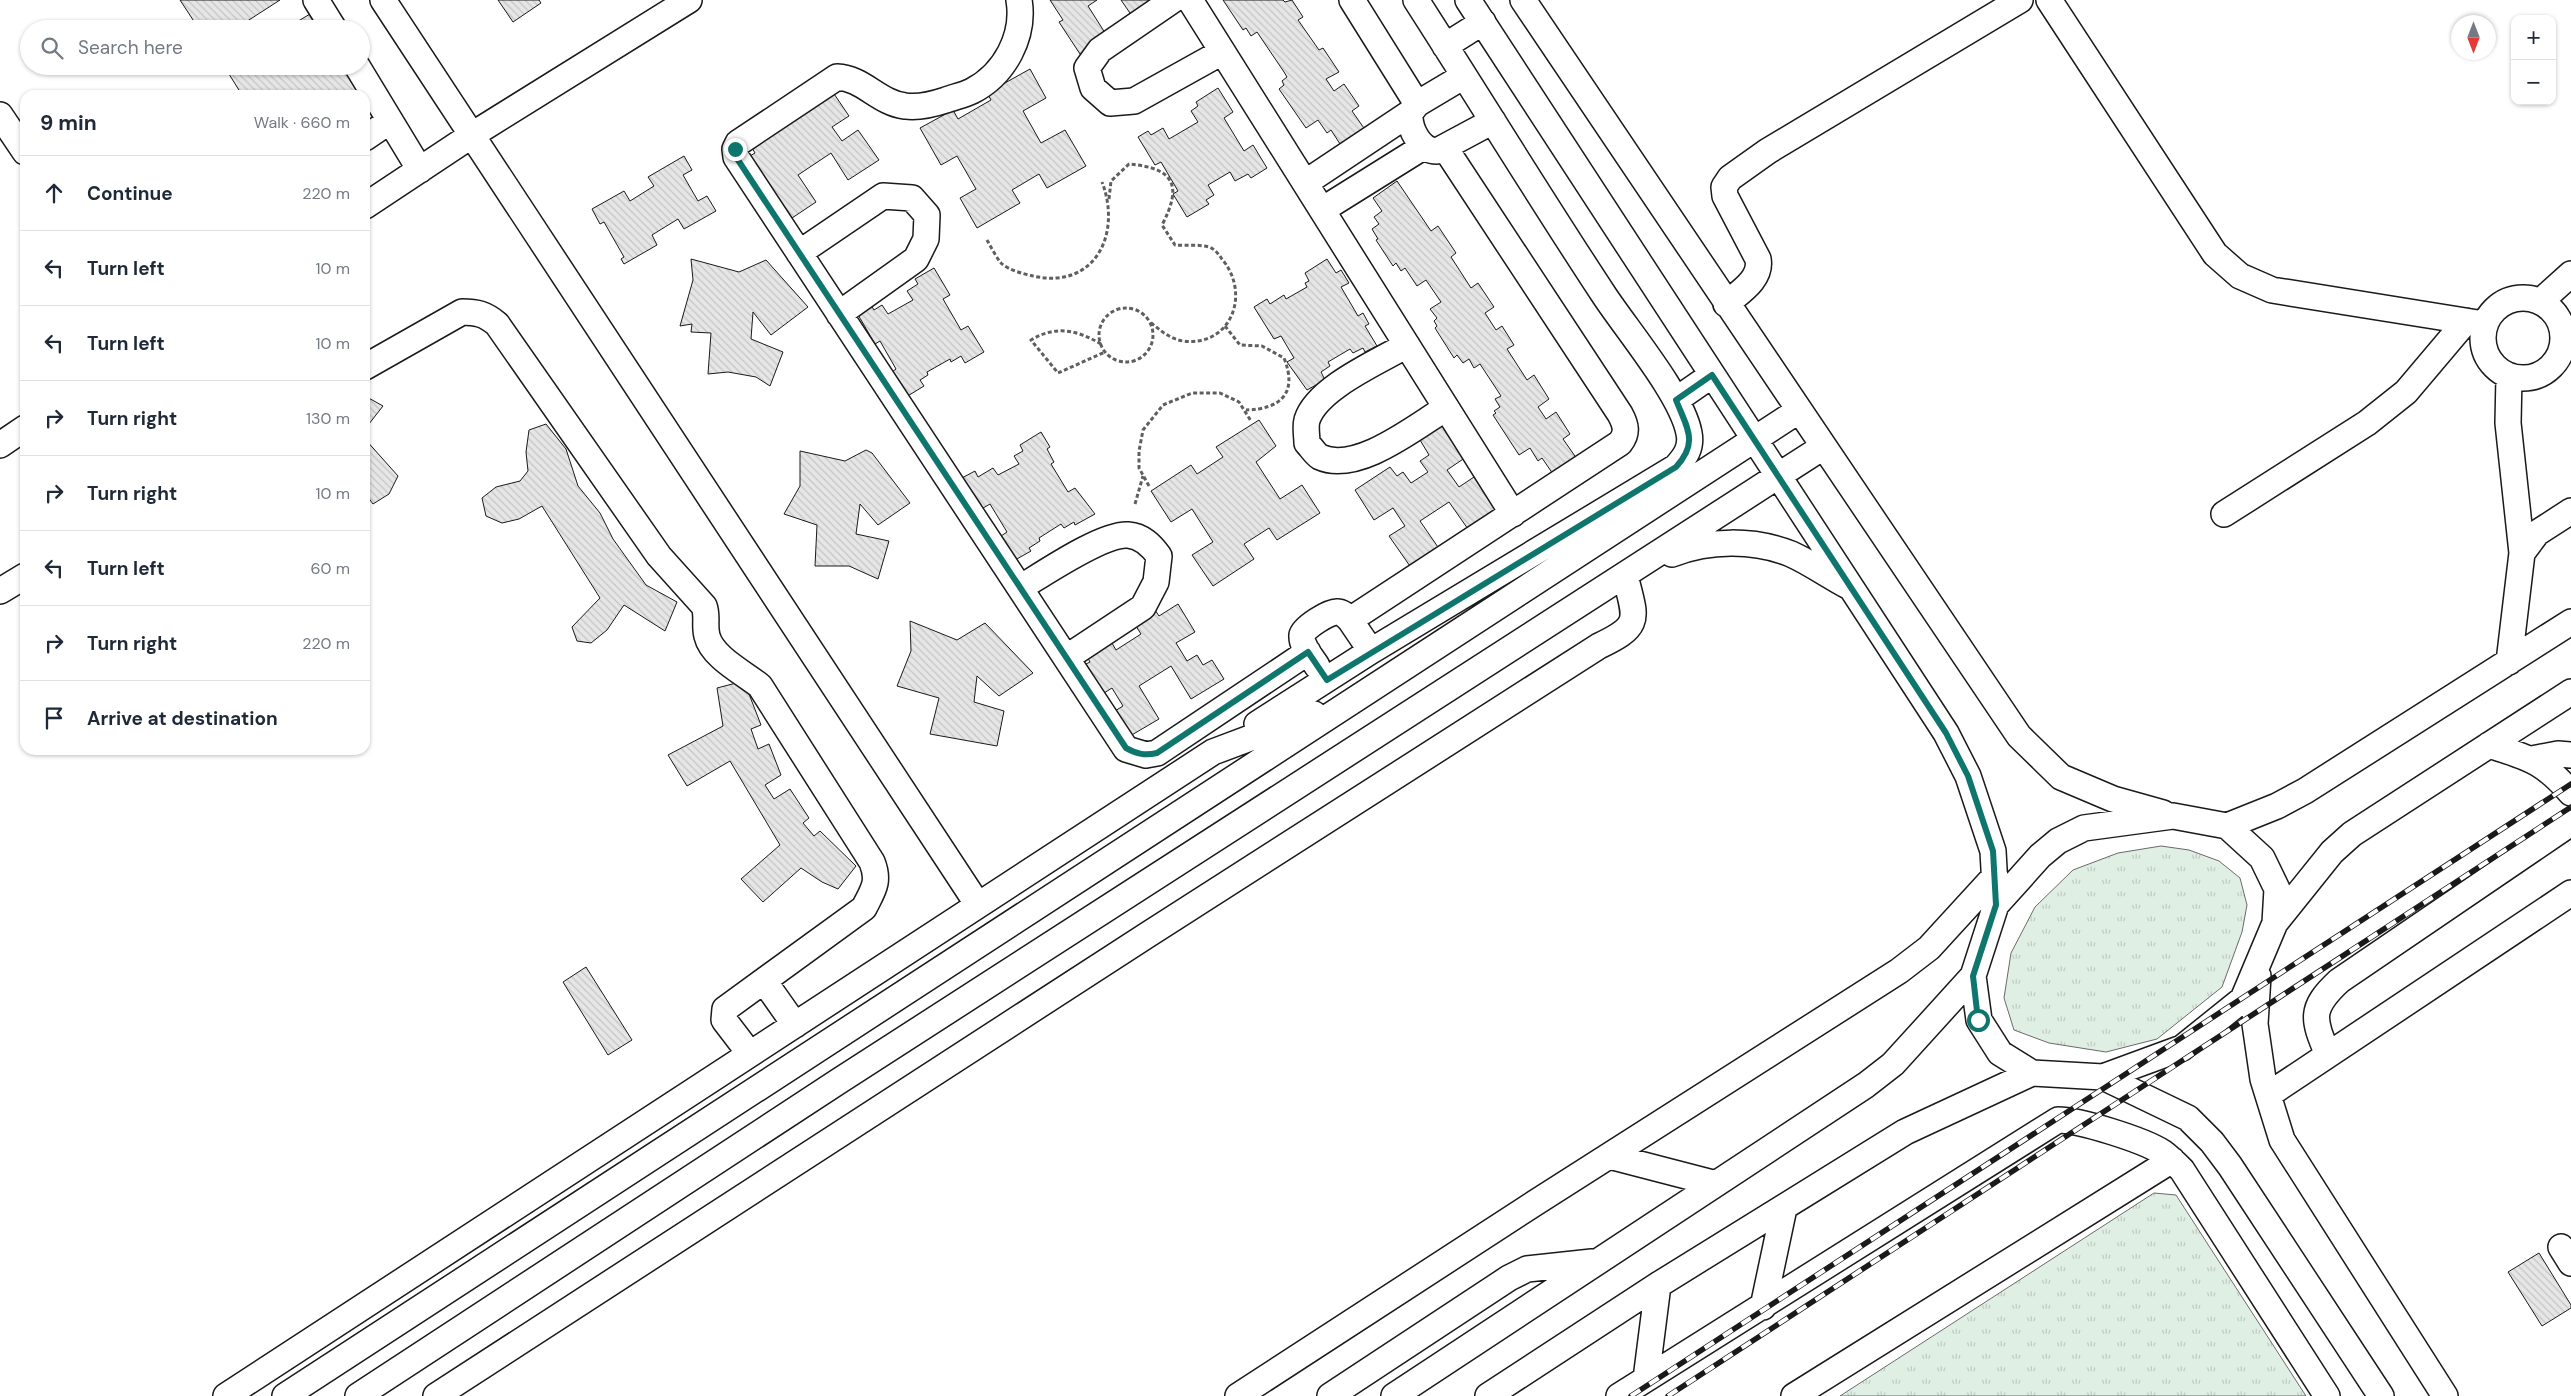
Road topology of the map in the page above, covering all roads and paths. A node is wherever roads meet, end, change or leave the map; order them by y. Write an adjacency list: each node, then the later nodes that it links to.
1 (316, 0): 13 (street)
2 (383, 0): 24 (street)
3 (689, 0): 24 (street)
4 (1019, 0): 34 (street)
5 (1173, 0): 16 (street)
6 (1190, 0): 16 (street)
7 (1352, 0): 19 (street)
8 (1416, 0): 15 (street)
9 (1468, 0): 14 (street)
10 (1523, 0): 37 (street)
11 (2020, 0): 37 (street)
12 (2049, 0): 40 (street)
13 (328, 20)
14 (1482, 22): 15 (street); 46 (street)
15 (1445, 46): 18 (street)
16 (1222, 52): 29 (street)
17 (362, 75): 21 (street)
18 (1464, 76): 19 (street); 22 (street)
19 (1414, 109): 26 (street); 29 (street)
20 (0, 115): 25 (street)
21 (390, 121): 23 (street); 27 (street)
22 (1493, 121): 26 (street); 48 (street)
23 (370, 135)
24 (472, 136): 27 (street); 89 (street)
25 (20, 145)
26 (1434, 147): 32 (street); 62 (street)
27 (420, 170): 31 (street)
28 (1102, 182): 30 (path)
29 (1305, 183): 32 (street)
30 (1109, 199): 33 (path); 41 (path)
31 (370, 203)
32 (1322, 210): 43 (street)
33 (987, 240)
34 (799, 253): 38 (street); 38 (street)
35 (2571, 274): 36 (street)
36 (2541, 301): 40 (street); 47 (street)
37 (1726, 304): 51 (street)
38 (839, 314): 67 (street)
39 (1150, 322): 41 (path); 42 (path); 44 (path)
40 (2475, 323): 47 (street); 63 (street)
41 (1225, 326): 50 (path)
42 (1100, 344): 44 (path); 44 (path)
43 (1407, 345): 49 (street); 49 (street)
44 (1105, 352)
45 (370, 364): 94 (street)
46 (1712, 375): 48 (street); 54 (street)
47 (2509, 376): 64 (street)
48 (1676, 400): 72 (street)
49 (1446, 408): 62 (street)
50 (1246, 410): 52 (path); 57 (path)
51 (1798, 411): 54 (street); 56 (street)
52 (1251, 421)
53 (20, 431): 55 (street)
54 (1755, 439): 58 (street); 78 (street)
55 (0, 445)
56 (1823, 447): 58 (street); 84 (street)
57 (1143, 475): 59 (path); 60 (path)
58 (1779, 476): 65 (street); 68 (street)
59 (1148, 486)
60 (1136, 504)
61 (2571, 511): 64 (street)
62 (1513, 514): 70 (street)
63 (2224, 514)
64 (2522, 553): 75 (street)
65 (1631, 571): 68 (street); 111 (street); 112 (street)
66 (20, 579): 69 (street)
67 (1020, 588): 74 (street); 74 (street)
68 (1852, 588): 87 (street)
69 (0, 591)
70 (1350, 620): 72 (street); 73 (street)
71 (2571, 622): 75 (street)
72 (1371, 651): 76 (street)
73 (1308, 652): 74 (street); 76 (street)
74 (1066, 658)
75 (2509, 662): 86 (street)
76 (1327, 680): 80 (street)
77 (2571, 692): 79 (street)
78 (1359, 697): 80 (street); 110 (street)
79 (2489, 745): 82 (street); 91 (street)
80 (1212, 752): 89 (street)
81 (2571, 755): 82 (street)
82 (2532, 758): 83 (street)
83 (2571, 793)
84 (2173, 816): 86 (street); 90 (street)
85 (2571, 823): 97 (street)
86 (2227, 826): 91 (street)
87 (1995, 876): 90 (street); 101 (street)
88 (2571, 893): 97 (street)
89 (978, 905): 95 (street)
90 (1996, 905): 93 (street)
91 (2275, 923): 92 (street)
92 (2259, 961): 99 (street); 100 (street)
93 (1973, 976): 98 (street); 103 (street)
94 (764, 981): 95 (street); 96 (street)
95 (795, 1025): 96 (street)
96 (750, 1054): 109 (street)
97 (2328, 1054): 100 (street)
98 (2032, 1073): 99 (street); 104 (street)
99 (2103, 1077): 120 (street)
100 (2268, 1095): 121 (street)
101 (1609, 1156): 103 (street); 113 (street)
102 (2172, 1160): 107 (street); 118 (street); 119 (street)
103 (1713, 1184): 105 (street)
104 (1784, 1208): 106 (street); 107 (street)
105 (1596, 1261): 114 (street); 115 (street)
106 (1658, 1285): 108 (street); 116 (street)
107 (1763, 1307): 108 (street)
108 (1646, 1379): 117 (street)
109 (226, 1396)
110 (285, 1396)
111 (358, 1396)
112 (436, 1396)
113 (1238, 1396)
114 (1330, 1396)
115 (1394, 1396)
116 (1488, 1396)
117 (1619, 1396)
118 (1794, 1396)
119 (2327, 1396)
120 (2381, 1396)
121 (2445, 1396)

